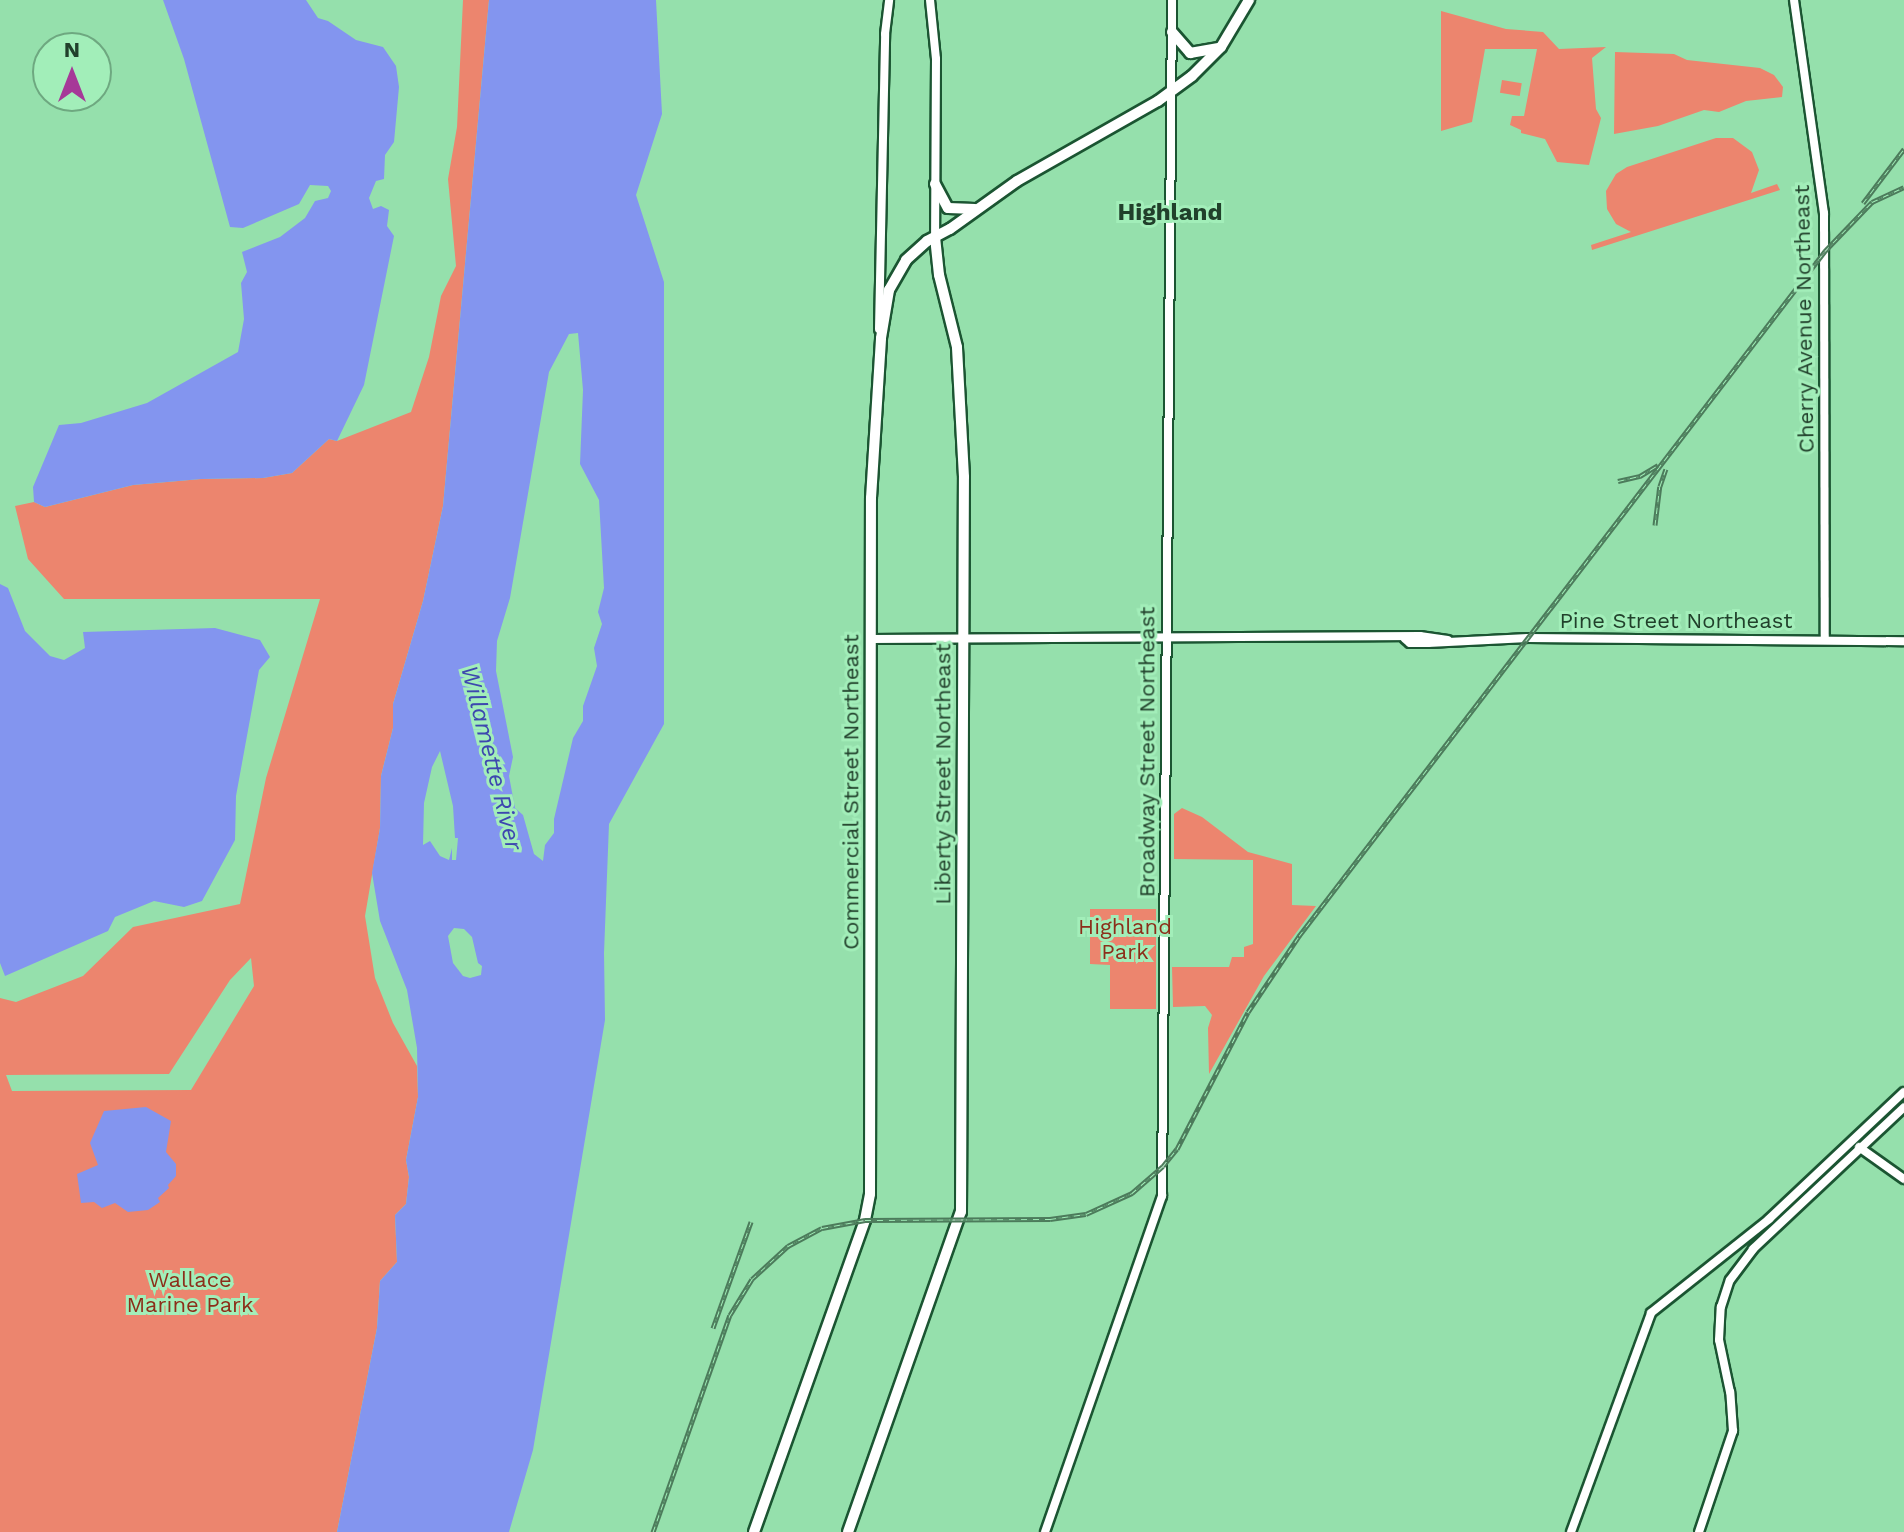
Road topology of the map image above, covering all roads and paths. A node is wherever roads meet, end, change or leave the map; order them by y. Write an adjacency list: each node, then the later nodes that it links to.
1 (889, 0): 12 (main road, Commercial Street Northeast)
2 (930, 0): 9 (main road, Liberty Street Northeast)
3 (1172, 0): 6 (main road, Broadway Street Northeast)
4 (1249, 0): 7 (highway)
5 (1794, 0): 16 (main road, Cherry Avenue Northeast)
6 (1172, 32): 7 (highway); 8 (main road, Broadway Street Northeast)
7 (1221, 47): 8 (highway)
8 (1172, 92): 10 (highway); 13 (main road, Broadway Street Northeast)
9 (935, 184): 10 (highway); 11 (main road, Liberty Street Northeast)
10 (977, 209): 11 (highway)
11 (935, 237): 12 (highway); 14 (highway, Liberty Street Northeast)
12 (881, 338): 15 (highway, Commercial Street Northeast)
13 (1166, 637): 14 (main road, Pine Street Northeast); 16 (main road, Pine Street Northeast); 29 (main road, Broadway Street Northeast)
14 (964, 638): 15 (main road, Pine Street Northeast); 28 (highway, Liberty Street Northeast)
15 (870, 639): 27 (highway, Commercial Street Northeast)
16 (1825, 640): 17 (main road, Pine Street Northeast)
17 (1904, 641)
18 (1904, 1092): 20 (main road)
19 (1904, 1107): 21 (main road)
20 (1853, 1142): 21 (main road); 23 (main road)
21 (1860, 1148): 22 (main road); 25 (main road)
22 (1904, 1179)
23 (1807, 1183): 24 (main road); 25 (main road)
24 (1777, 1211): 26 (main road); 30 (main road)
25 (1786, 1218): 26 (main road)
26 (1753, 1249): 31 (main road)
27 (754, 1532)
28 (848, 1532)
29 (1045, 1532)
30 (1571, 1532)
31 (1699, 1532)

